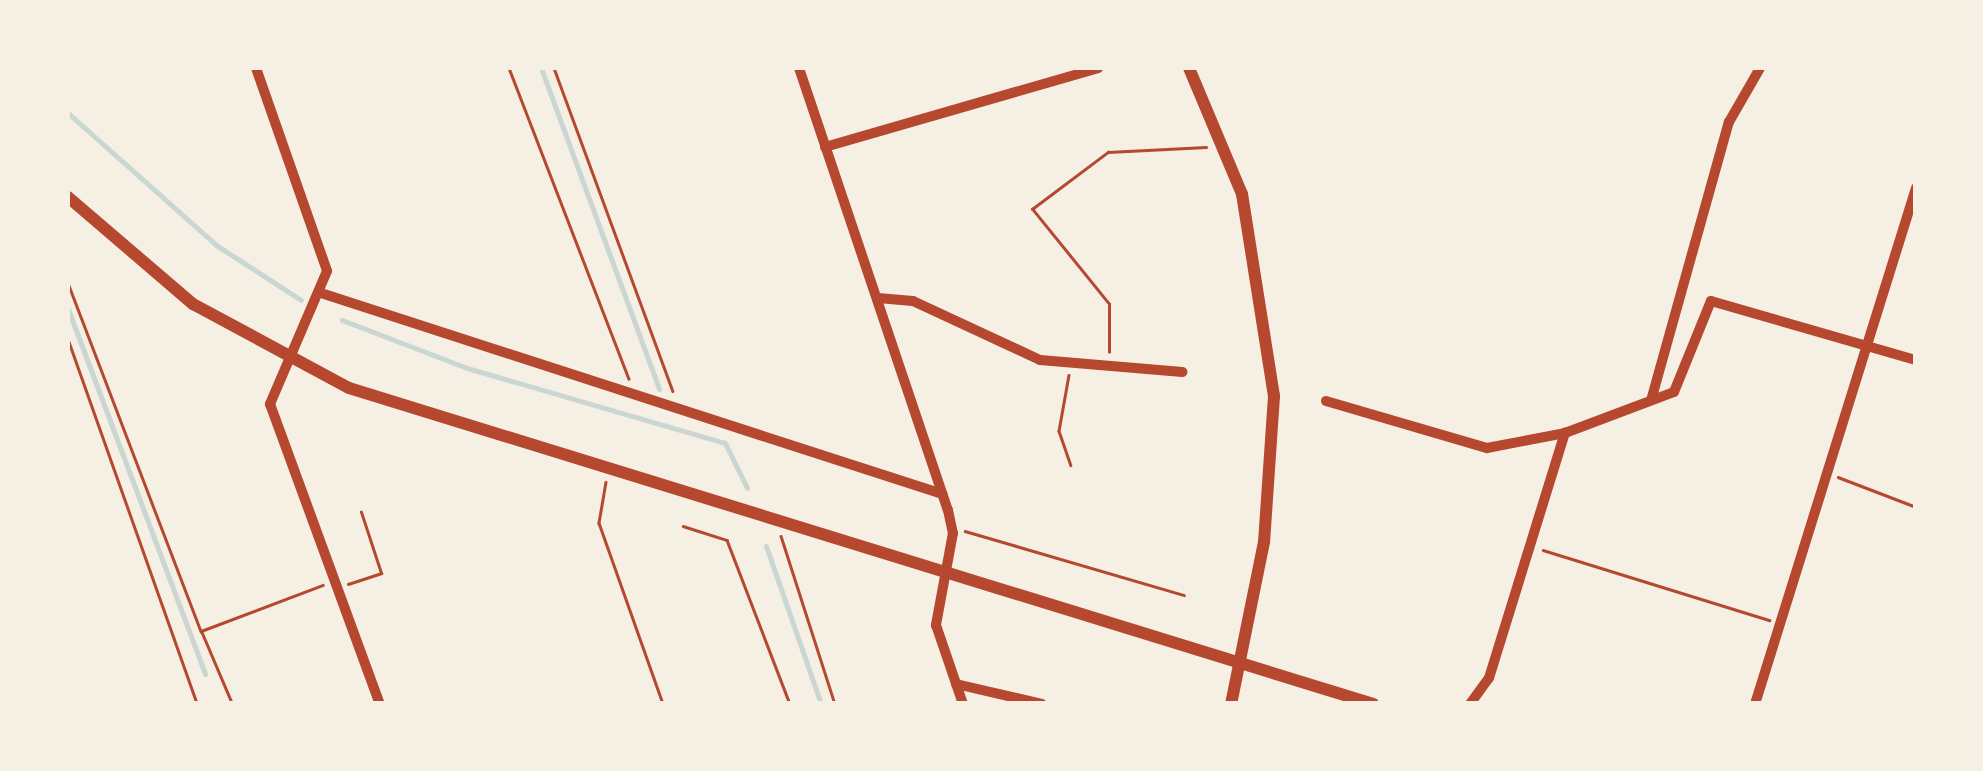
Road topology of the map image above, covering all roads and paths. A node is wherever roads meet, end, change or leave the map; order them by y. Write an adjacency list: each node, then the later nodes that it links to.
1 (256, 68): 13 (street)
2 (510, 68): 22 (path)
3 (554, 68): 25 (path)
4 (798, 68): 9 (street)
5 (1098, 68): 9 (street)
6 (1189, 68): 8 (street)
7 (1760, 68): 23 (street)
8 (1225, 143): 20 (path); 42 (street)
9 (825, 148): 14 (street)
10 (1916, 188): 16 (street)
11 (68, 196): 17 (street)
12 (68, 283): 41 (path)
13 (324, 294): 17 (street); 22 (street)
14 (878, 298): 18 (street); 30 (street)
15 (68, 340): 44 (path)
16 (1868, 346): 19 (street); 23 (street); 29 (street)
17 (287, 359): 28 (street); 38 (street)
18 (1068, 360): 20 (street); 27 (path)
19 (1916, 360)
20 (1107, 363): 21 (street)
21 (1182, 372)
22 (634, 398): 25 (street)
23 (1652, 398): 26 (street)
24 (1326, 401): 26 (street)
25 (678, 412): 30 (street)
26 (1565, 433): 36 (street)
27 (1071, 464)
28 (609, 471): 33 (street); 47 (path)
29 (1828, 473): 31 (path); 40 (street)
30 (942, 494): 35 (street)
31 (1916, 507)
32 (361, 512): 38 (path)
33 (784, 525): 37 (street); 49 (path)
34 (683, 526): 48 (path)
35 (953, 533): 37 (street); 39 (path)
36 (1534, 547): 40 (path); 54 (street)
37 (944, 574): 42 (street); 43 (street)
38 (335, 585): 41 (path); 46 (street)
39 (1184, 595)
40 (1780, 624): 55 (street)
41 (201, 631): 45 (path)
42 (1240, 661): 52 (street); 53 (street)
43 (956, 684): 50 (street); 51 (street)
44 (196, 704)
45 (232, 704)
46 (380, 704)
47 (662, 704)
48 (790, 704)
49 (835, 704)
50 (963, 704)
51 (1042, 704)
52 (1231, 704)
53 (1373, 704)
54 (1470, 704)
55 (1756, 704)

